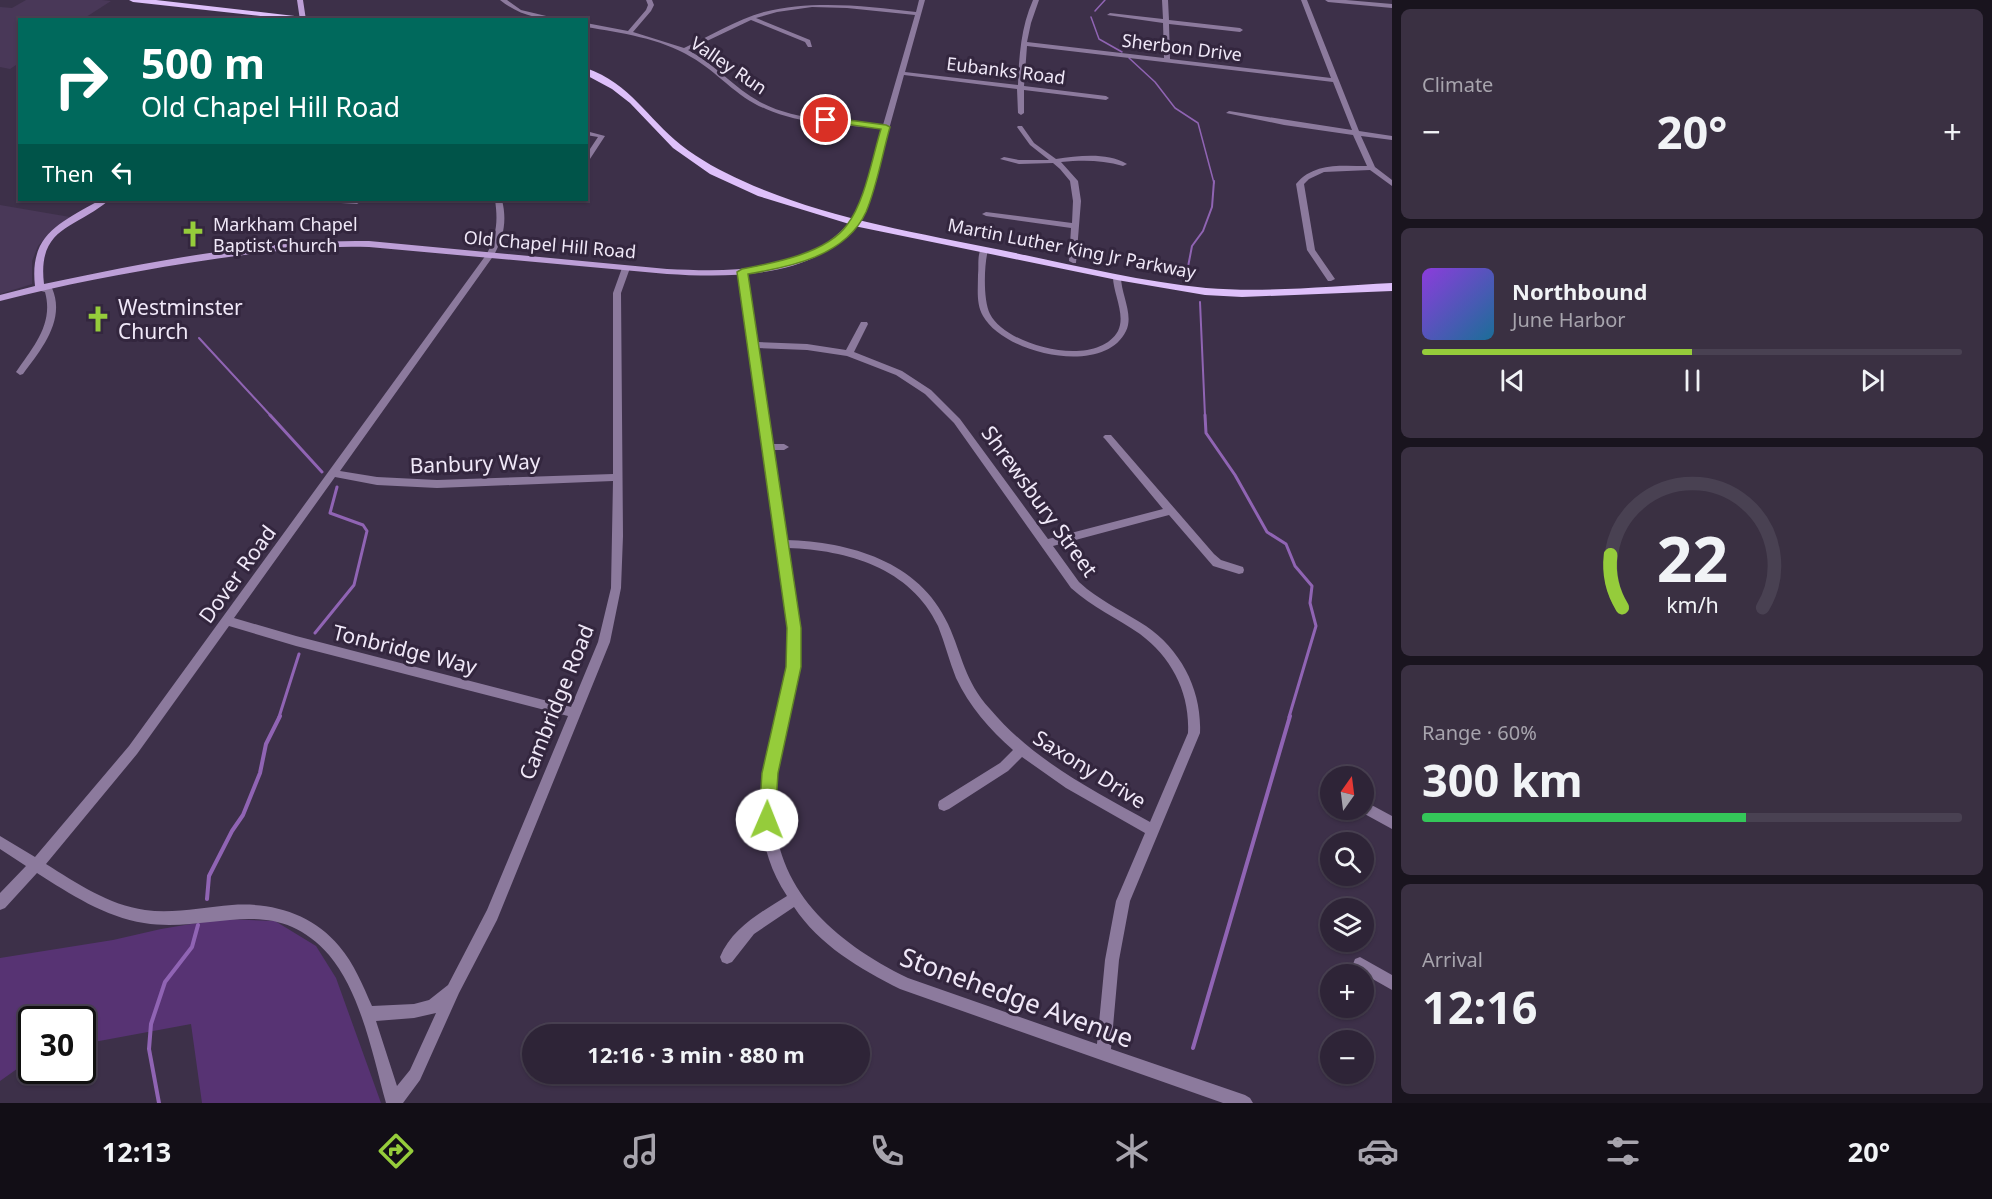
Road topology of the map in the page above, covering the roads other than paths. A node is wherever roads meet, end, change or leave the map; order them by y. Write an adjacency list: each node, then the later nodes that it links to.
1 (132, 0): 2 (main road)
2 (148, 0): 14 (main road)
3 (300, 0): 14 (street)
4 (503, 0): 15 (street)
5 (649, 0): 20 (street)
6 (922, 0): 12 (street, Old Chapel Hill Road)
7 (1036, 0): 21 (street)
8 (1165, 0): 17 (street)
9 (1304, 0): 27 (street)
10 (1328, 0): 11 (street)
11 (1392, 6)
12 (918, 14): 16 (street); 26 (street, Old Chapel Hill Road)
13 (1110, 15): 17 (street)
14 (303, 18)
15 (551, 18)
16 (753, 19): 22 (street); 23 (street)
17 (1166, 21): 19 (street); 24 (street)
18 (588, 25): 20 (street, Valley Run)
19 (1240, 30)
20 (629, 33): 23 (street, Valley Run)
21 (1026, 44): 24 (street, Sherbon Drive); 28 (street)
22 (810, 46)
23 (684, 50): 32 (street, Valley Run)
24 (1167, 60): 27 (street, Sherbon Drive)
25 (588, 72): 48 (main road, Martin Luther King Jr Parkway)
26 (901, 72): 28 (street, Eubanks Road); 32 (street, Old Chapel Hill Road)
27 (1335, 80): 34 (street)
28 (1020, 87): 29 (street, Eubanks Road); 30 (street)
29 (1106, 98)
30 (1021, 113)
31 (1229, 113): 34 (street)
32 (886, 127): 48 (street, Old Chapel Hill Road)
33 (1020, 127): 39 (street)
34 (1356, 133): 36 (street); 41 (street)
35 (588, 134): 37 (street)
36 (1392, 138)
37 (588, 158)
38 (1004, 159): 39 (street)
39 (1054, 160): 40 (street); 49 (street)
40 (1123, 164)
41 (1372, 168): 42 (street); 56 (street)
42 (1392, 184)
43 (103, 201): 59 (street)
44 (341, 201): 45 (street)
45 (358, 201)
46 (498, 201): 51 (street, Dover Road)
47 (986, 214): 49 (street)
48 (855, 221): 50 (main road, Martin Luther King Jr Parkway); 52 (main road, Martin Luther King Jr Parkway); 54 (street, Old Chapel Hill Road)
49 (1076, 226): 52 (street)
50 (984, 250): 55 (main road, Martin Luther King Jr Parkway); 55 (street)
51 (490, 255): 53 (street, Old Chapel Hill Road); 59 (street, Old Chapel Hill Road); 68 (street, Dover Road)
52 (1073, 261): 56 (main road, Martin Luther King Jr Parkway)
53 (626, 268): 54 (street, Old Chapel Hill Road); 69 (street, Cambridge Road)
54 (742, 272): 62 (street, Stonehedge Avenue)
55 (1117, 277): 58 (main road, Martin Luther King Jr Parkway)
56 (1331, 279): 57 (main road, Martin Luther King Jr Parkway)
57 (1392, 279)
58 (1392, 287)
59 (40, 288): 60 (street, Old Chapel Hill Road); 64 (street)
60 (0, 298)
61 (864, 324): 63 (street)
62 (754, 345): 63 (street, Shrewsbury Street); 66 (street, Stonehedge Avenue)
63 (849, 353): 72 (street, Shrewsbury Street)
64 (20, 372)
65 (1108, 436): 70 (street)
66 (769, 447): 67 (street); 71 (street, Stonehedge Avenue)
67 (784, 447)
68 (333, 473): 69 (street, Banbury Way); 74 (street, Dover Road)
69 (618, 477): 75 (street, Cambridge Road)
70 (1171, 511): 72 (street); 73 (street)
71 (783, 544): 76 (street, Saxony Drive); 83 (street, Stonehedge Avenue)
72 (1046, 544): 80 (street, Shrewsbury Street)
73 (1239, 570)
74 (227, 621): 75 (street, Tonbridge Way); 82 (street, Dover Road)
75 (575, 713): 88 (street, Cambridge Road)
76 (1021, 750): 77 (street); 80 (street, Saxony Drive)
77 (944, 805)
78 (1374, 813): 79 (street)
79 (1392, 823)
80 (1152, 830): 90 (street, Shrewsbury Street)
81 (0, 842): 82 (street)
82 (37, 864): 84 (street, Dover Road); 89 (street)
83 (796, 898): 85 (street); 90 (street, Stonehedge Avenue)
84 (0, 903)
85 (727, 957)
86 (1374, 972): 87 (street)
87 (1392, 983)
88 (453, 990): 89 (street, Cambridge Road); 91 (street, Cambridge Road)
89 (368, 1014): 91 (street)
90 (1103, 1054): 92 (street, Stonehedge Avenue)
91 (394, 1102)
92 (1245, 1103)

